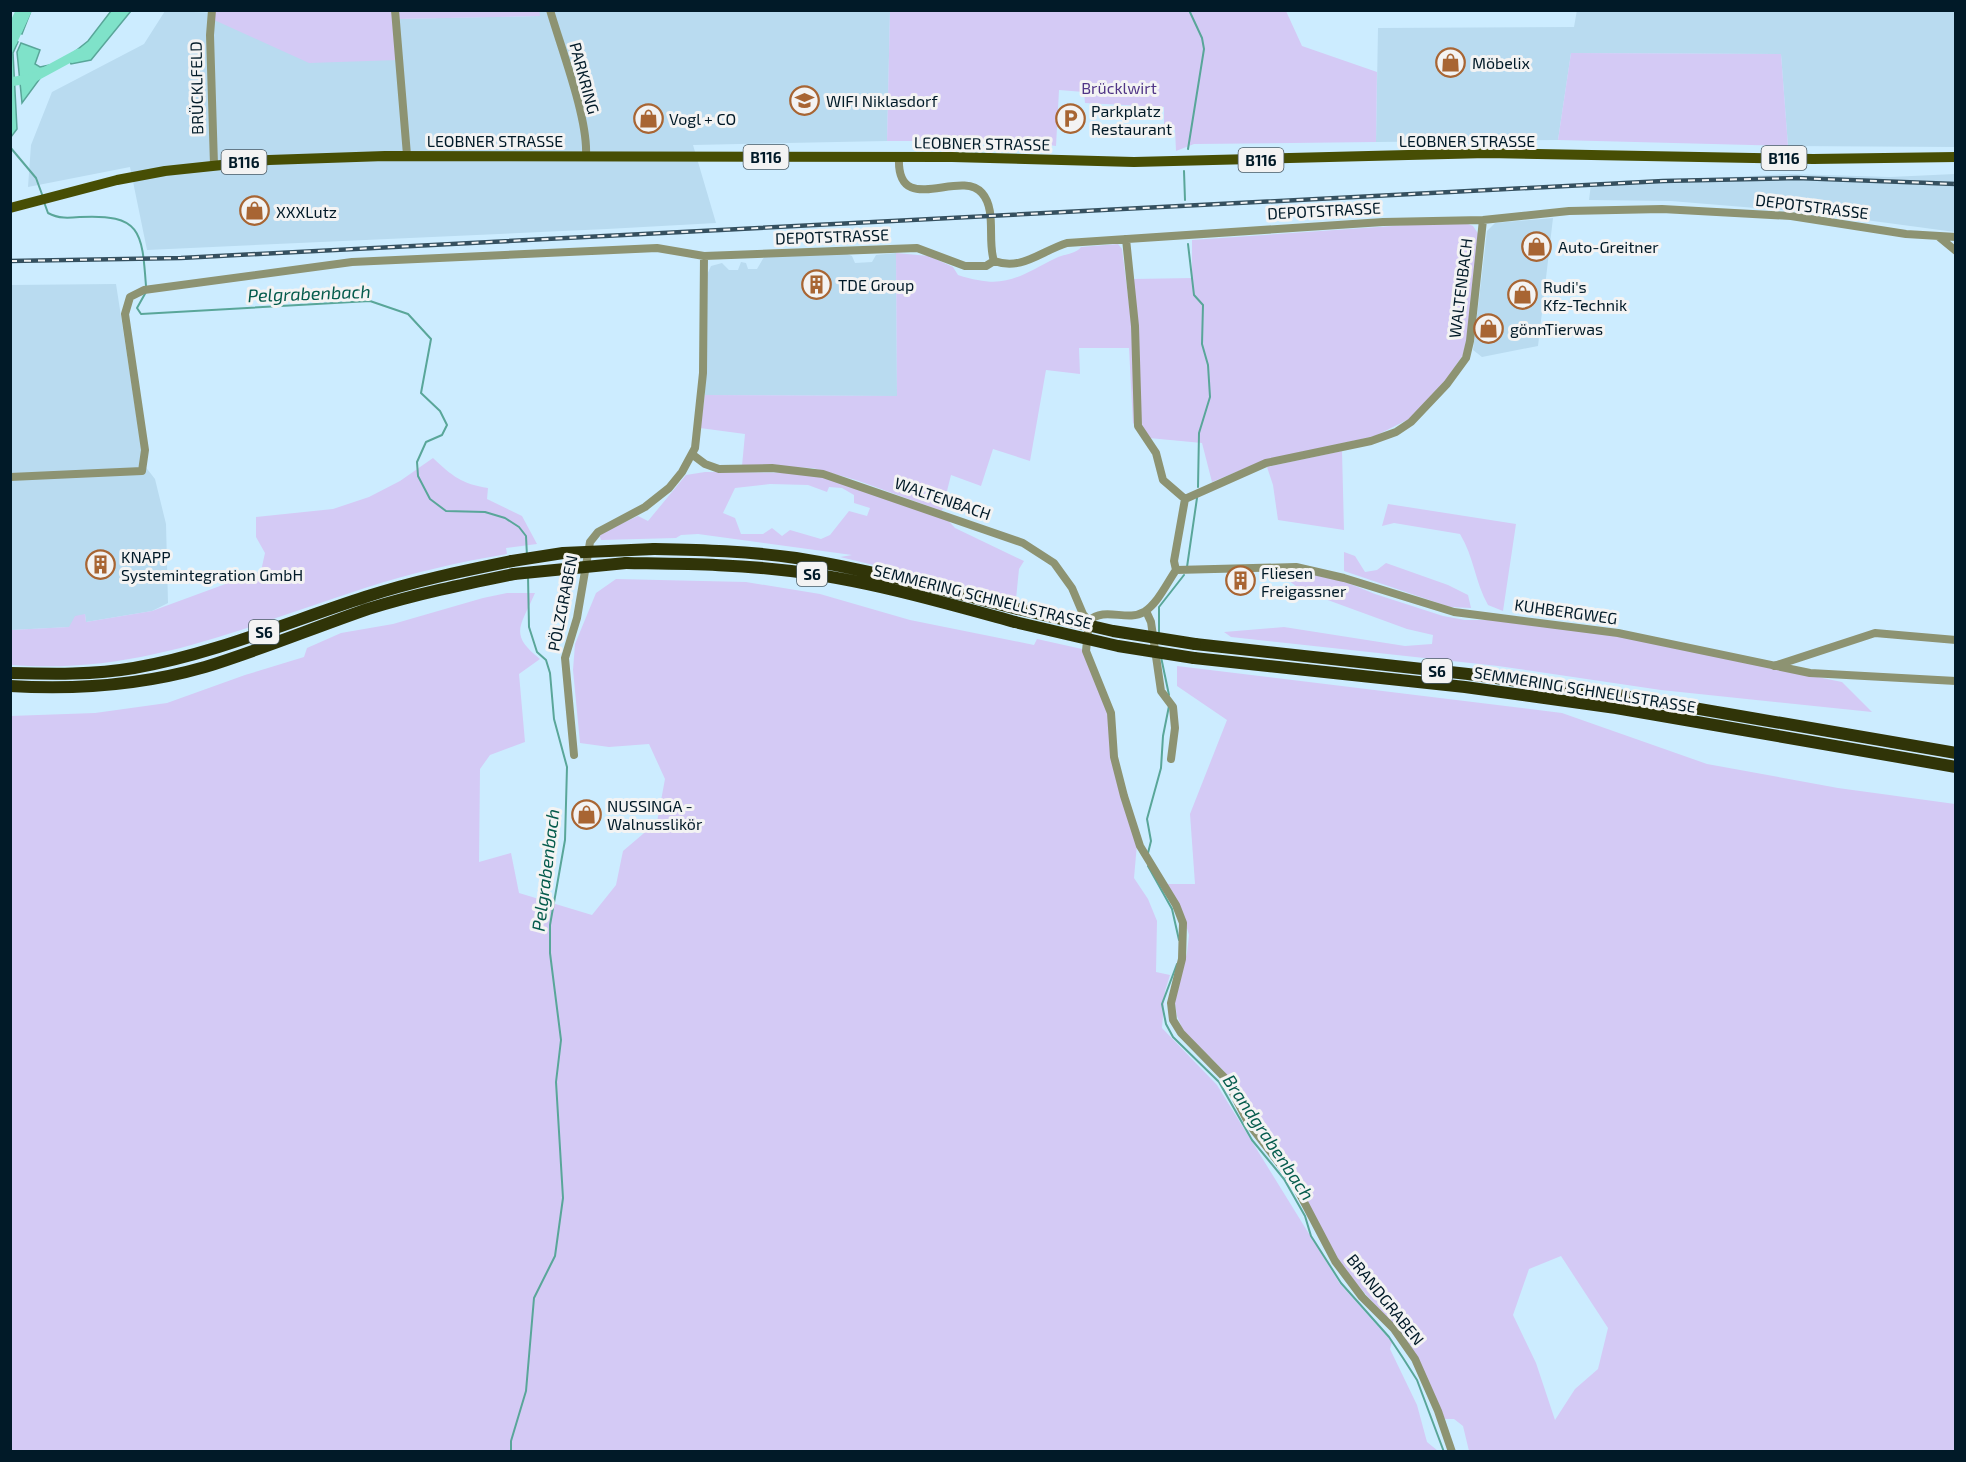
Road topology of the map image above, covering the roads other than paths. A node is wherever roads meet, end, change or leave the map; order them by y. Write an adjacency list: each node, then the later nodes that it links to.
1 (212, 10): 8 (street, BRÜCKLFELD)
2 (395, 10): 5 (street)
3 (549, 10): 4 (street, PARKRING)
4 (586, 154): 5 (main road, LEOBNER STRASSE / B116); 6 (main road, LEOBNER STRASSE / B116)
5 (406, 155): 8 (main road, LEOBNER STRASSE / B116)
6 (899, 157): 7 (main road, LEOBNER STRASSE / B116); 16 (street)
7 (1956, 157)
8 (214, 165): 9 (main road, LEOBNER STRASSE / B116)
9 (10, 208)
10 (1483, 220): 11 (street, DEPOTSTRASSE); 13 (street, DEPOTSTRASSE); 19 (street, WALTENBACH)
11 (1939, 237): 12 (street, DEPOTSTRASSE); 14 (street)
12 (1956, 237)
13 (1126, 239): 16 (street, DEPOTSTRASSE); 19 (street)
14 (1956, 251)
15 (704, 256): 16 (street, DEPOTSTRASSE); 17 (street, PÖLZGRABEN); 18 (street, DEPOTSTRASSE)
16 (994, 261)
17 (693, 455): 22 (street, WALTENBACH); 29 (street, PÖLZGRABEN)
18 (10, 477)
19 (1185, 499): 20 (street)
20 (1176, 570): 21 (street); 24 (street, KUHBERGWEG)
21 (1146, 611): 22 (street); 30 (street)
22 (1089, 621): 32 (street, BRANDGRABEN)
23 (1956, 640): 24 (street)
24 (1774, 666): 26 (street, KUHBERGWEG)
25 (10, 673): 28 (highway, SEMMERING SCHNELLSTRASSE / S6, bridge)
26 (1956, 681)
27 (10, 686): 31 (highway, SEMMERING SCHNELLSTRASSE / S6, bridge)
28 (1956, 753)
29 (574, 755)
30 (1171, 759)
31 (1956, 767)
32 (1452, 1452)

